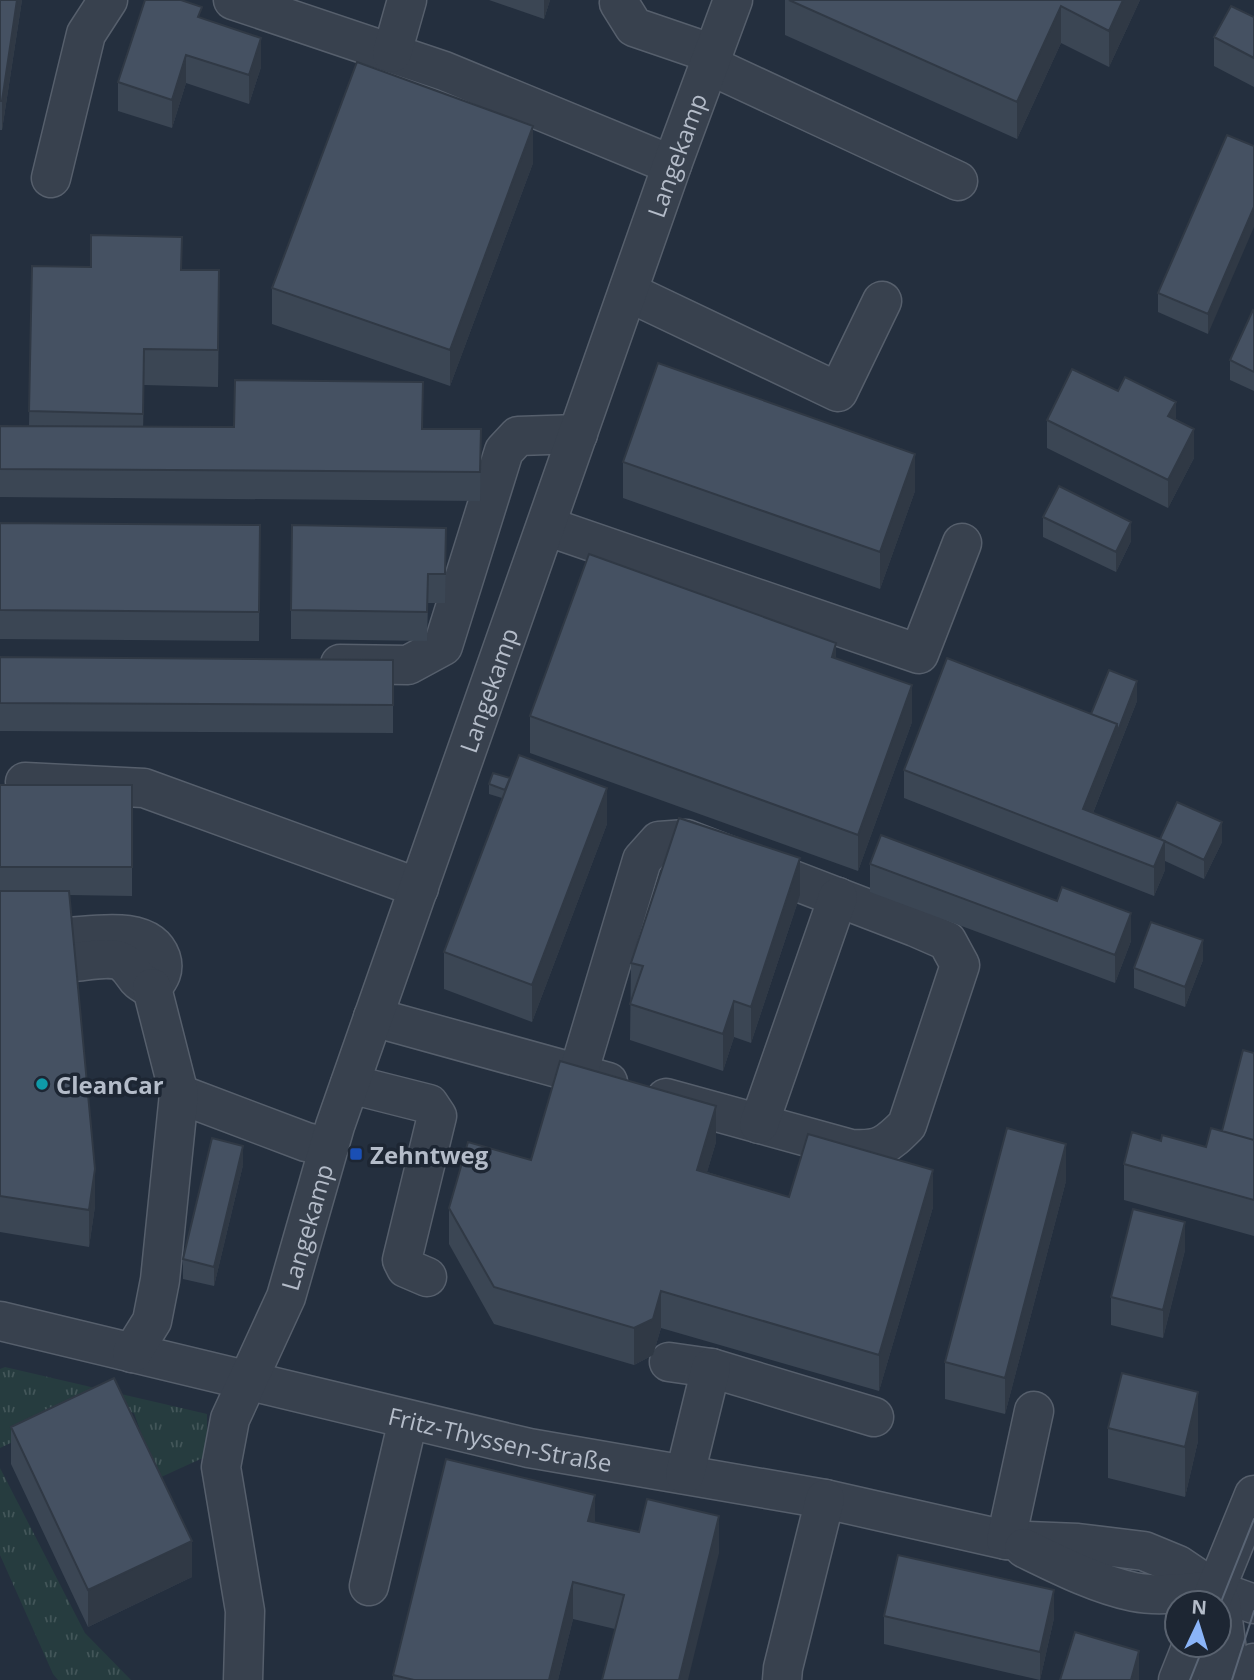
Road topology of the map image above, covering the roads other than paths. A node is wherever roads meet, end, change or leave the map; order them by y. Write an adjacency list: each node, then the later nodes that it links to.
1 (108, 0): 9 (street)
2 (407, 0): 6 (street)
3 (620, 0): 7 (street)
4 (733, 0): 7 (street, Langekamp)
5 (250, 3): 6 (street)
6 (392, 53): 8 (street)
7 (711, 60): 8 (street, Langekamp); 10 (street)
8 (673, 165): 11 (street, Langekamp)
9 (51, 178)
10 (958, 181)
11 (628, 292): 12 (street); 13 (street, Langekamp)
12 (882, 301)
13 (578, 434): 14 (street, Langekamp); 16 (street)
14 (546, 526): 15 (street); 18 (street, Langekamp)
15 (962, 543)
16 (299, 664)
17 (25, 782): 18 (street)
18 (419, 888): 21 (street, Langekamp)
19 (838, 897): 22 (street); 25 (street); 25 (street)
20 (71, 949): 24 (street)
21 (373, 1017): 22 (street); 23 (street, Langekamp)
22 (578, 1074): 25 (street)
23 (350, 1084): 26 (street, Langekamp); 27 (street)
24 (179, 1094): 26 (street); 29 (street)
25 (760, 1124)
26 (329, 1147): 32 (street, Langekamp)
27 (427, 1277)
28 (0, 1321): 29 (street, Fritz-Thyssen-Straße)
29 (132, 1353): 32 (street, Fritz-Thyssen-Straße)
30 (669, 1362): 31 (street)
31 (712, 1368): 34 (street); 36 (street)
32 (247, 1381): 35 (street, Fritz-Thyssen-Straße); 46 (street, Langekamp)
33 (1034, 1411): 39 (street)
34 (874, 1417)
35 (408, 1420): 36 (street, Fritz-Thyssen-Straße); 40 (street)
36 (685, 1474): 38 (street, Fritz-Thyssen-Straße)
37 (1254, 1495): 42 (street)
38 (825, 1499): 39 (street, Fritz-Thyssen-Straße); 47 (street)
39 (1006, 1540): 41 (street, Fritz-Thyssen-Straße)
40 (369, 1586)
41 (1213, 1589)
42 (1228, 1589)
43 (1186, 1659): 48 (street)
44 (1225, 1659): 49 (street)
45 (1254, 1663): 50 (street)
46 (243, 1680)
47 (782, 1680)
48 (1178, 1680)
49 (1218, 1680)
50 (1249, 1680)

